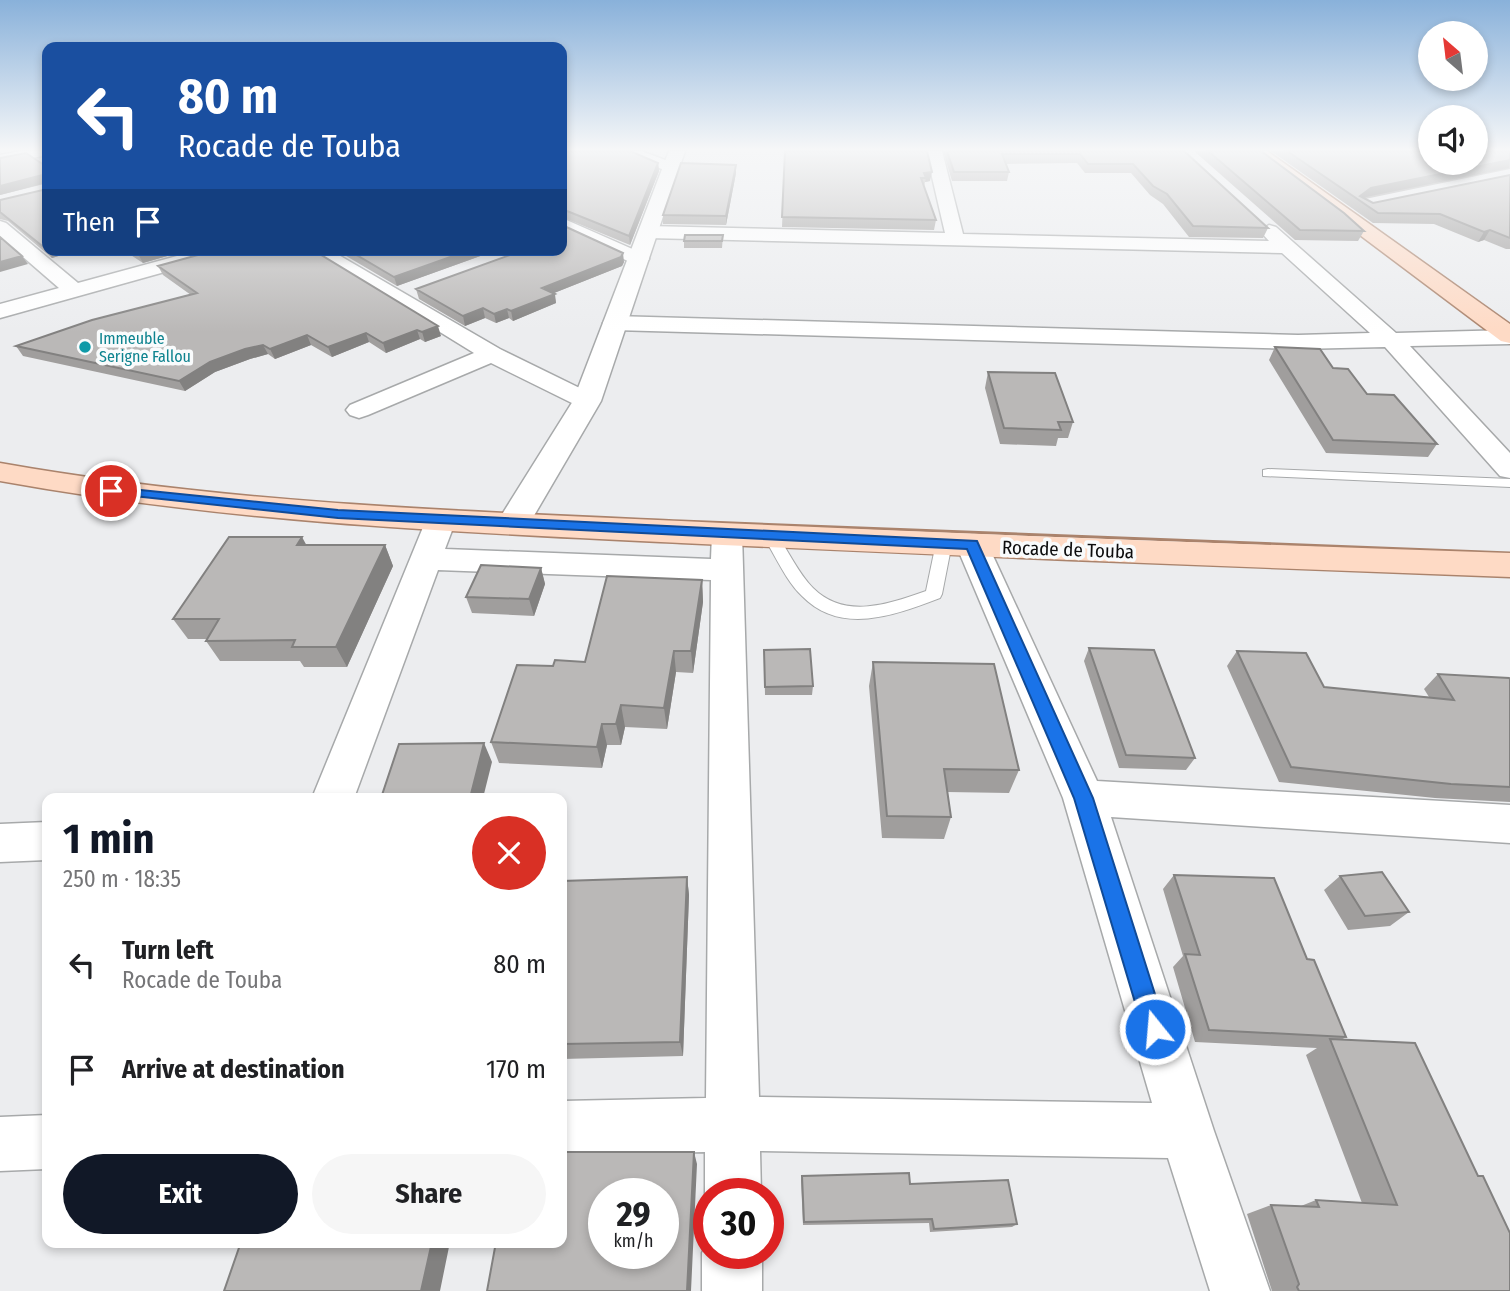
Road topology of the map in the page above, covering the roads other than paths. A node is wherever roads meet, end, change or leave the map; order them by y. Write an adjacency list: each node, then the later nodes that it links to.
1 (655, 211): 6 (street)
2 (949, 211): 8 (street)
3 (1338, 211): 18 (main road)
4 (1258, 221): 9 (street)
5 (0, 227): 14 (street)
6 (648, 232): 8 (street); 12 (street)
7 (571, 234): 12 (street)
8 (955, 237): 9 (street)
9 (1287, 247): 19 (street)
10 (200, 256): 14 (street)
11 (326, 256): 15 (street)
12 (639, 260): 17 (street)
13 (422, 287): 15 (street)
14 (74, 291): 16 (street)
15 (396, 297): 20 (street)
16 (0, 311)
17 (614, 323): 19 (street); 21 (street)
18 (1510, 337): 19 (street)
19 (1393, 342): 23 (street)
20 (492, 354): 21 (street); 22 (street)
21 (587, 401): 28 (street)
22 (359, 410)
23 (1510, 470)
24 (0, 472): 27 (main road, Rocade de Touba)
25 (1268, 473): 26 (lane)
26 (1510, 483)
27 (441, 520): 28 (main road, Rocade de Touba); 32 (street)
28 (513, 524): 31 (main road, Rocade de Touba)
29 (771, 536): 30 (main road, Rocade de Touba); 30 (lane); 31 (main road, Rocade de Touba)
30 (958, 544): 33 (main road, Rocade de Touba); 35 (street)
31 (726, 552): 32 (street); 39 (street)
32 (425, 559): 34 (street)
33 (1510, 565)
34 (335, 793)
35 (1084, 798): 36 (street); 41 (street)
36 (1510, 824)
37 (42, 842): 38 (street)
38 (0, 843)
39 (734, 1124): 40 (street); 41 (street); 44 (street)
40 (567, 1128)
41 (1186, 1131): 47 (street)
42 (42, 1142): 43 (street)
43 (0, 1144)
44 (733, 1178)
45 (732, 1269): 46 (street)
46 (732, 1291)
47 (1240, 1291)

